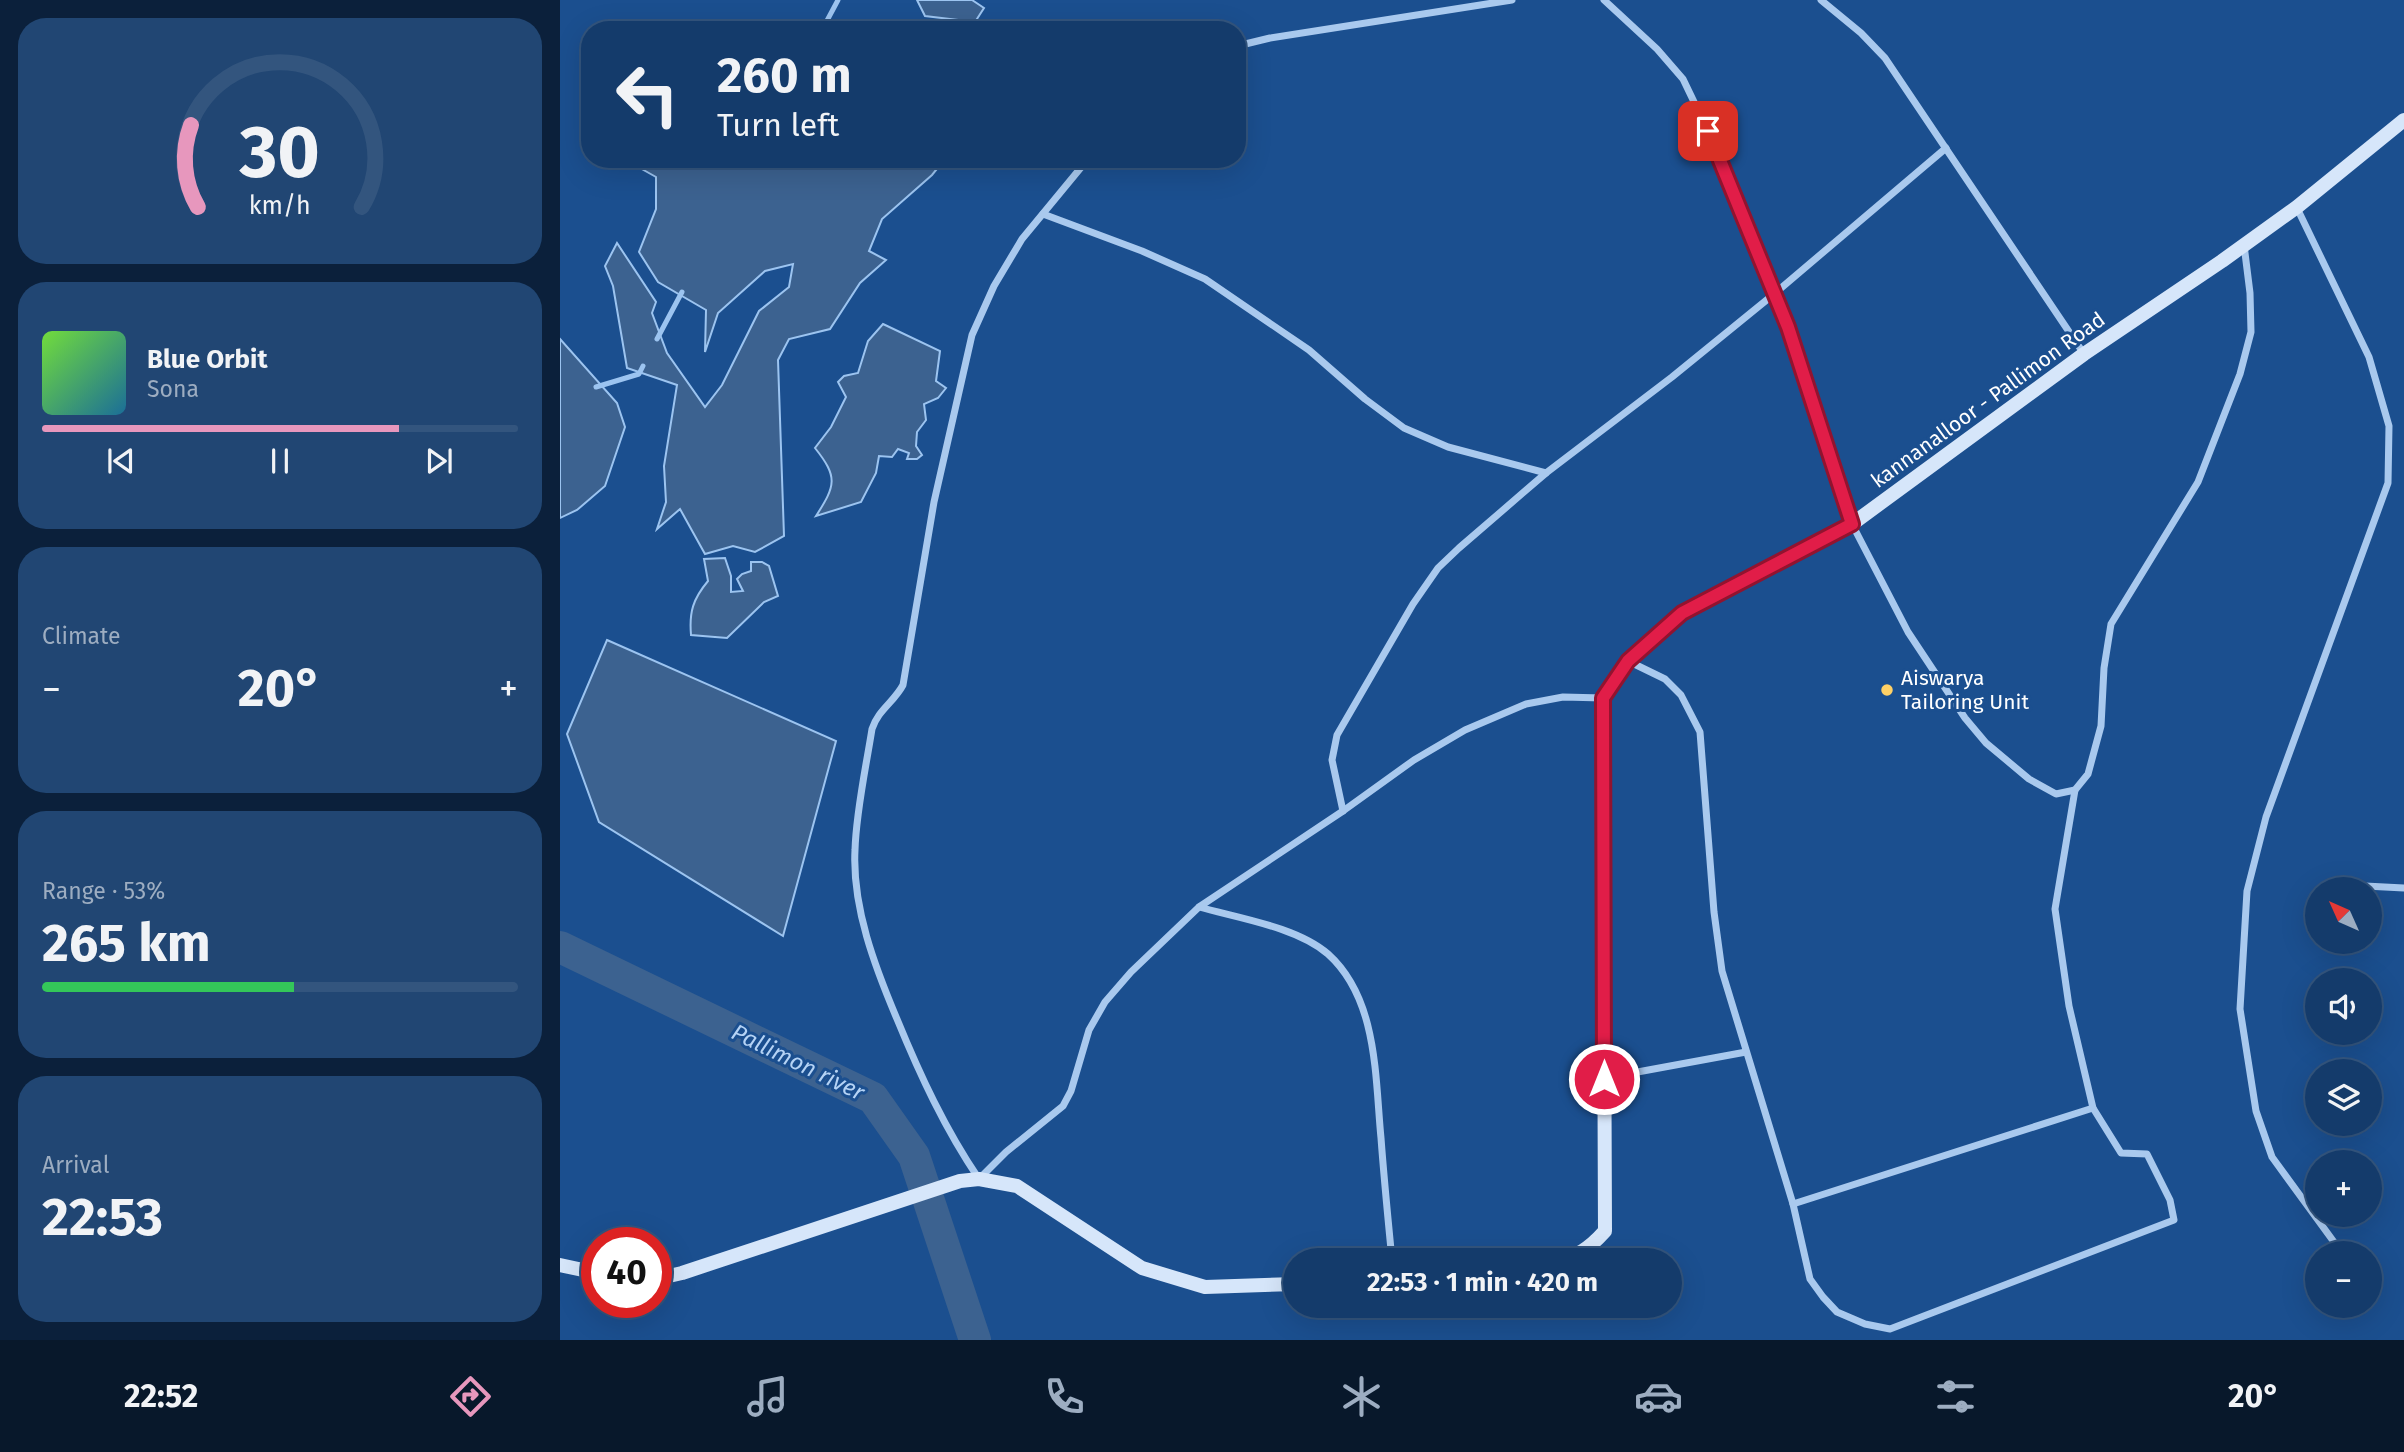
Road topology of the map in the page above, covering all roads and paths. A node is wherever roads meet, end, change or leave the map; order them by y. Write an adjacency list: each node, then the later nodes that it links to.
1 (1513, 0): 4 (street)
2 (1604, 0): 11 (street)
3 (1822, 0): 6 (street)
4 (1246, 44)
5 (2404, 120): 8 (street, kannanalloor - Pallimon Road)
6 (1946, 148): 11 (street); 12 (street)
7 (1081, 168): 9 (street)
8 (2297, 207): 10 (street, kannanalloor - Pallimon Road); 27 (street)
9 (1043, 214): 13 (street); 25 (street)
10 (2244, 245): 12 (street, kannanalloor - Pallimon Road); 17 (street)
11 (1774, 294): 13 (street); 14 (street)
12 (2084, 354): 14 (street, kannanalloor - Pallimon Road)
13 (1546, 473): 18 (street)
14 (1852, 524): 15 (street, kannanalloor - Pallimon Road); 17 (street)
15 (1628, 661): 16 (street, kannanalloor - Pallimon Road); 22 (street)
16 (1603, 698): 18 (street); 23 (street)
17 (2075, 790): 24 (street)
18 (1343, 811): 21 (street)
19 (2382, 887): 20 (street)
20 (2404, 888)
21 (1199, 907): 25 (street); 28 (street)
22 (1746, 1052): 23 (street); 26 (street)
23 (1604, 1079): 29 (street)
24 (2093, 1108): 26 (street); 26 (street)
25 (979, 1179): 32 (street); 33 (street)
26 (1793, 1204)
27 (2333, 1241)
28 (1391, 1248)
29 (1590, 1248)
30 (560, 1265): 31 (street)
31 (581, 1270)
32 (672, 1275)
33 (1283, 1284)

